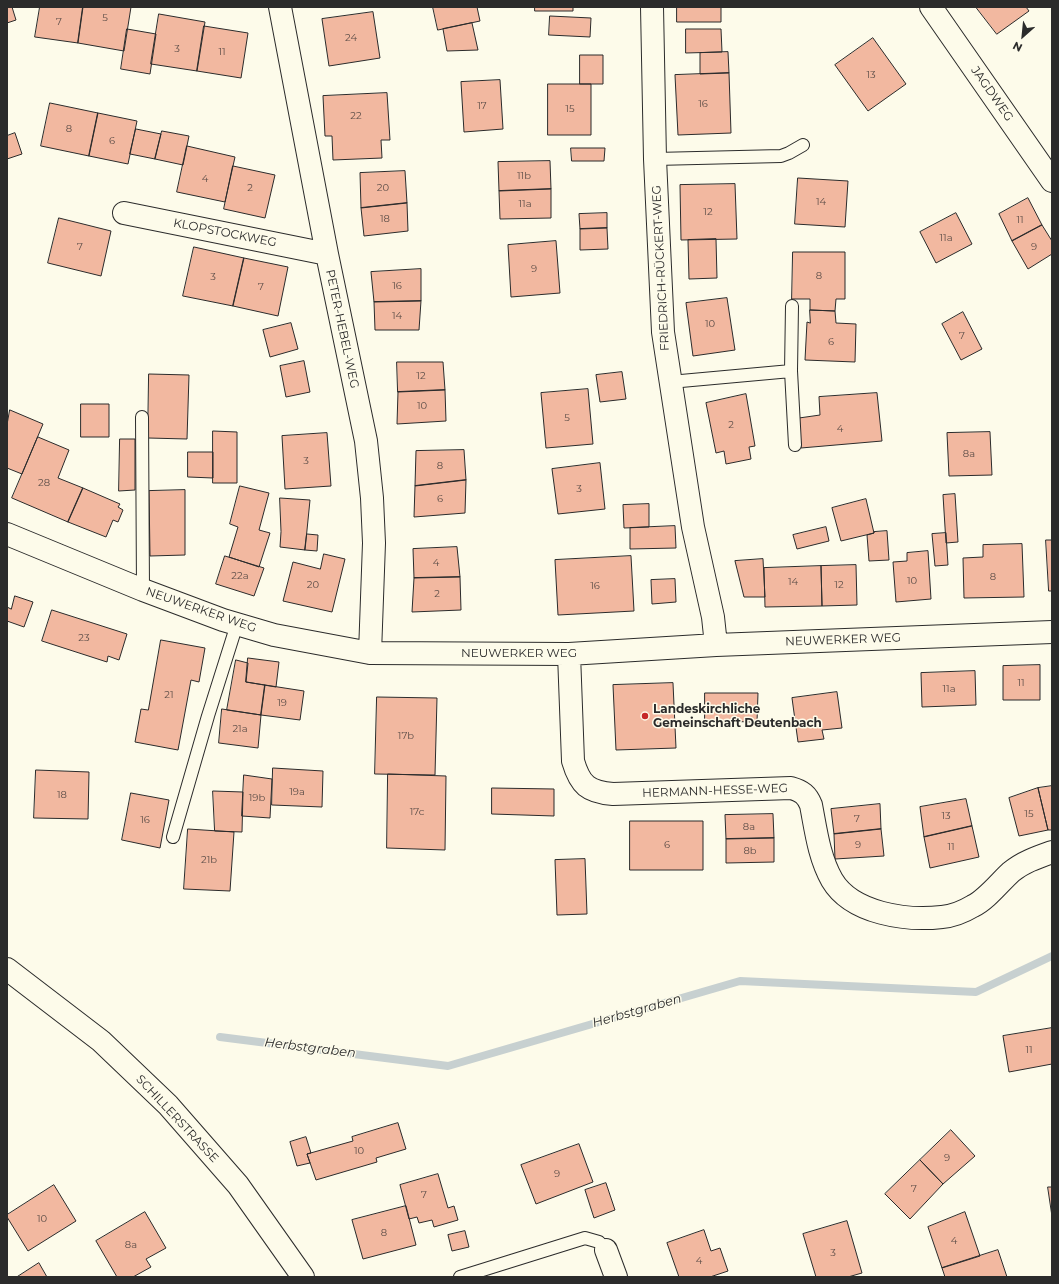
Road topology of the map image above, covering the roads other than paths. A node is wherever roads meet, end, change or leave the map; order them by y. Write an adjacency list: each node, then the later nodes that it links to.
1 (280, 7): 8 (street, PETER-HEBEL-WEG)
2 (652, 7): 5 (street, FRIEDRICH-RÜCKERT-WEG)
3 (931, 7): 6 (street, JAGDWEG)
4 (804, 145): 5 (lane)
5 (655, 159): 11 (street, FRIEDRICH-RÜCKERT-WEG)
6 (1052, 181)
7 (124, 213): 8 (street, KLOPSTOCKWEG)
8 (327, 254): 19 (street, PETER-HEBEL-WEG)
9 (792, 306): 10 (lane)
10 (790, 371): 11 (lane); 13 (lane)
11 (670, 382): 18 (street, FRIEDRICH-RÜCKERT-WEG)
12 (142, 417): 15 (lane)
13 (795, 445)
14 (7, 534): 15 (street, NEUWERKER WEG)
15 (143, 590): 16 (street, NEUWERKER WEG)
16 (237, 624): 19 (street, NEUWERKER WEG); 21 (lane)
17 (1052, 632): 18 (street, NEUWERKER WEG)
18 (716, 644): 20 (street, NEUWERKER WEG)
19 (370, 653): 20 (street, NEUWERKER WEG)
20 (570, 654): 22 (street, HERMANN-HESSE-WEG)
21 (173, 838)
22 (1052, 852)
23 (7, 969): 25 (street, SCHILLERSTRASSE)
24 (606, 1250): 26 (lane); 27 (street)
25 (303, 1277)
26 (460, 1277)
27 (616, 1277)

